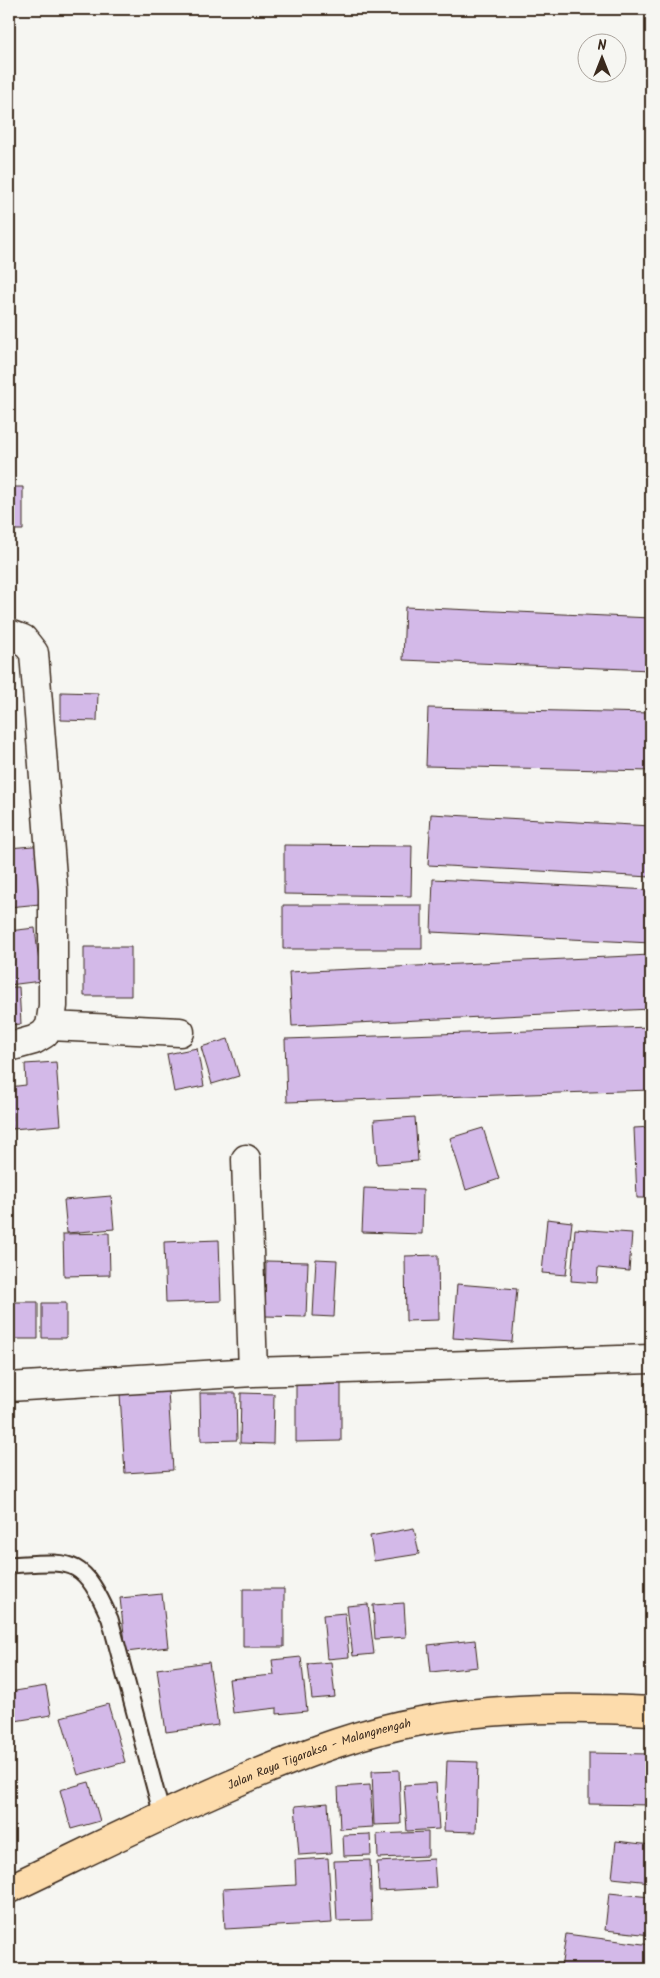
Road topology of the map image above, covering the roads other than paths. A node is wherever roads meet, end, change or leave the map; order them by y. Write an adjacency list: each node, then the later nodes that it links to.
1 (9, 634): 2 (street)
2 (50, 1026): 3 (street); 4 (street)
3 (180, 1032)
4 (9, 1047)
5 (246, 1158): 7 (street)
6 (651, 1359): 7 (street)
7 (253, 1372): 8 (street)
8 (9, 1387)
9 (9, 1565): 11 (lane)
10 (651, 1711): 11 (main road, Jalan Raya Tigaraksa - Malangnengah)
11 (162, 1815): 12 (main road, Jalan Raya Tigaraksa - Malangnengah)
12 (9, 1889)

